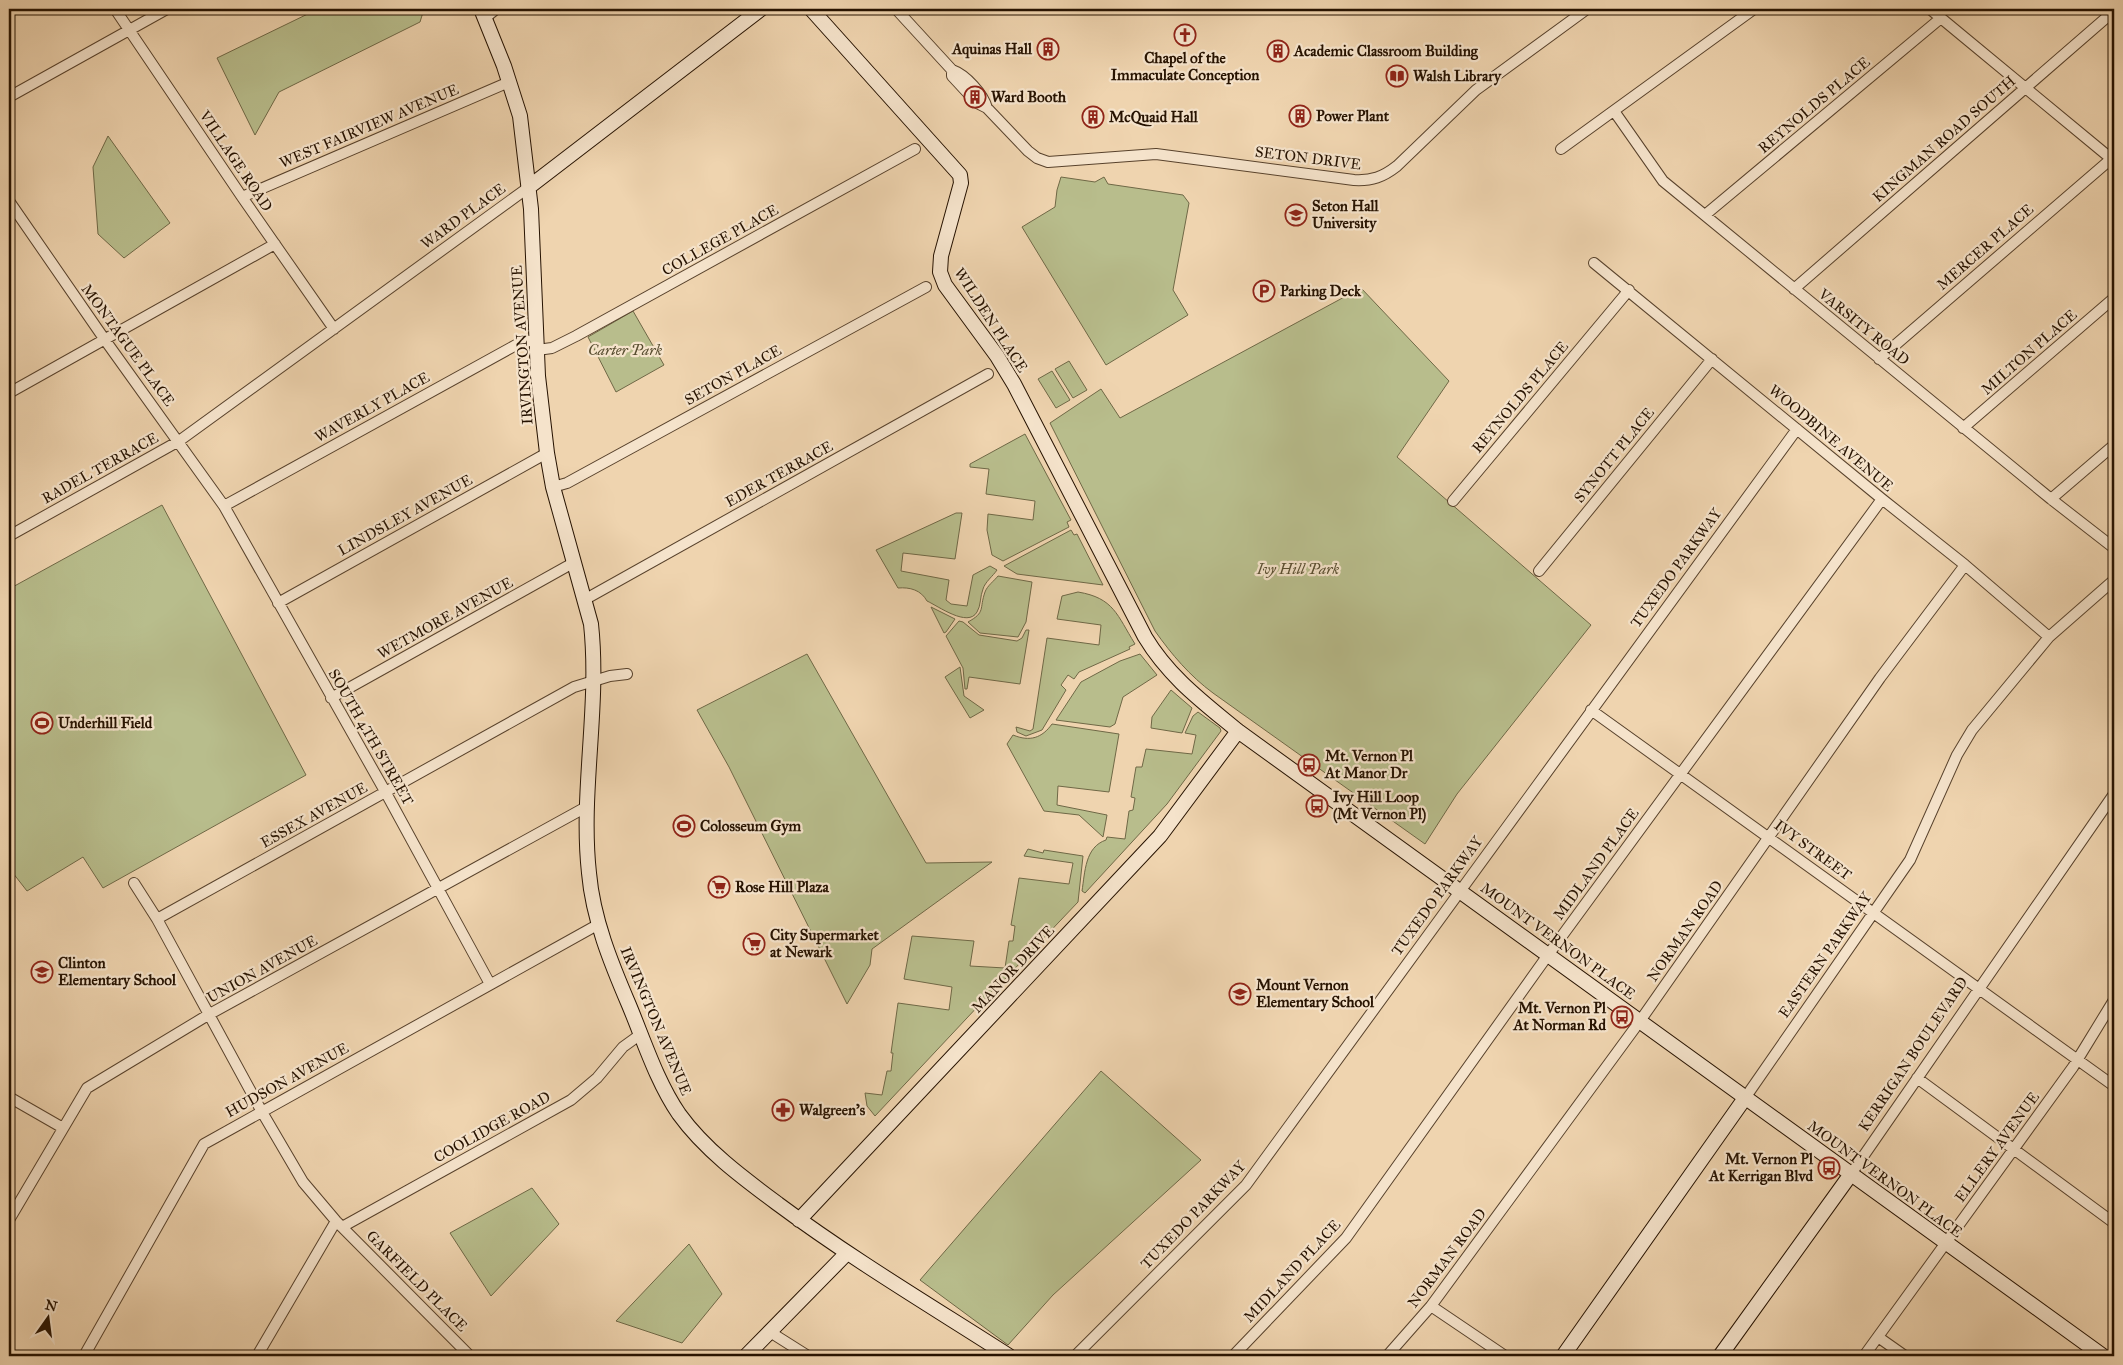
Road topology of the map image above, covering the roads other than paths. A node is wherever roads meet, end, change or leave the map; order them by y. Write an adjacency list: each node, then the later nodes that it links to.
1 (115, 9): 13 (street, VILLAGE ROAD)
2 (167, 9): 13 (street)
3 (496, 9): 11 (street)
4 (761, 9): 21 (street, WARD PLACE)
5 (811, 9): 43 (street, WILDEN PLACE)
6 (896, 9): 7 (street, SETON DRIVE)
7 (1587, 9)
8 (1754, 9): 17 (street)
9 (1930, 9): 12 (street)
10 (2114, 11): 15 (street, KINGMAN ROAD SOUTH)
11 (483, 13): 14 (street, IRVINGTON AVENUE)
12 (1942, 18): 15 (street); 24 (street, REYNOLDS PLACE)
13 (129, 30): 16 (street); 22 (street, VILLAGE ROAD)
14 (509, 82): 21 (street, IRVINGTON AVENUE); 22 (street, WEST FAIRVIEW AVENUE)
15 (2026, 88): 20 (street); 28 (street, KINGMAN ROAD SOUTH)
16 (9, 97)
17 (1614, 111): 19 (street); 24 (street, VARSITY ROAD)
18 (915, 149): 33 (street, COLLEGE PLACE)
19 (1561, 149)
20 (2113, 160): 35 (street, MERCER PLACE)
21 (529, 188): 31 (street, WARD PLACE); 33 (street, IRVINGTON AVENUE)
22 (242, 197): 25 (street, VILLAGE ROAD)
23 (9, 201): 32 (street, MONTAGUE PLACE)
24 (1705, 216): 28 (street, VARSITY ROAD)
25 (275, 244): 31 (street, VILLAGE ROAD); 32 (street)
26 (1594, 263): 29 (street, WOODBINE AVENUE)
27 (926, 287): 44 (street, SETON PLACE)
28 (1794, 289): 35 (street, VARSITY ROAD)
29 (1629, 290): 34 (street, WOODBINE AVENUE); 47 (street, REYNOLDS PLACE)
30 (2114, 298): 38 (street, MILTON PLACE)
31 (334, 329): 40 (street, WARD PLACE)
32 (105, 340): 37 (street); 40 (street, MONTAGUE PLACE)
33 (536, 346): 42 (street, IRVINGTON AVENUE); 48 (street, WAVERLY PLACE)
34 (1712, 359): 39 (street, WOODBINE AVENUE); 53 (street, SYNOTT PLACE)
35 (1879, 359): 38 (street, VARSITY ROAD)
36 (988, 374): 55 (street, EDER TERRACE)
37 (9, 393)
38 (1963, 428): 46 (street, VARSITY ROAD)
39 (1797, 429): 45 (street, WOODBINE AVENUE); 61 (street, TUXEDO PARKWAY)
40 (179, 441): 48 (street, MONTAGUE PLACE); 49 (street, RADEL TERRACE)
41 (2114, 445): 46 (street)
42 (547, 452): 44 (street, IRVINGTON AVENUE); 56 (street, LINDSLEY AVENUE)
43 (1066, 487): 62 (street, MOUNT VERNON PLACE)
44 (553, 488): 51 (street, IRVINGTON AVENUE)
45 (1882, 499): 52 (street, WOODBINE AVENUE); 63 (street, MIDLAND PLACE)
46 (2050, 499): 50 (street, VARSITY ROAD)
47 (1453, 501)
48 (224, 506): 56 (street, SOUTH 4TH STREET)
49 (9, 536)
50 (2114, 548)
51 (573, 563): 55 (street, IRVINGTON AVENUE); 60 (street, WETMORE AVENUE)
52 (1965, 565): 57 (street, WOODBINE AVENUE); 67 (street, NORMAN ROAD)
53 (1539, 571)
54 (2114, 580): 57 (street, EASTERN PARKWAY)
55 (584, 600): 59 (street, IRVINGTON AVENUE)
56 (278, 603): 60 (street, SOUTH 4TH STREET)
57 (2049, 637): 71 (street, EASTERN PARKWAY)
58 (627, 674): 59 (street)
59 (592, 681): 64 (street, ESSEX AVENUE); 66 (street, IRVINGTON AVENUE)
60 (331, 698): 64 (street, SOUTH 4TH STREET)
61 (1591, 710): 63 (street, IVY STREET); 70 (street, TUXEDO PARKWAY)
62 (1238, 730): 70 (street, MOUNT VERNON PLACE); 91 (street, MANOR DRIVE)
63 (1680, 774): 67 (street, IVY STREET); 74 (street, MIDLAND PLACE)
64 (386, 793): 69 (street, SOUTH 4TH STREET); 72 (street, ESSEX AVENUE)
65 (2114, 794): 76 (street, KERRIGAN BOULEVARD)
66 (588, 806): 69 (street, UNION AVENUE); 73 (street, IRVINGTON AVENUE)
67 (1770, 838): 71 (street, IVY STREET); 79 (street, NORMAN ROAD)
68 (134, 882): 72 (street, GARFIELD PLACE)
69 (438, 890): 75 (street, SOUTH 4TH STREET); 78 (street, UNION AVENUE)
70 (1459, 890): 74 (street, MOUNT VERNON PLACE); 105 (street, TUXEDO PARKWAY)
71 (1875, 913): 76 (street, IVY STREET); 85 (street, EASTERN PARKWAY)
72 (157, 920): 78 (street, GARFIELD PLACE)
73 (599, 924): 75 (street, HUDSON AVENUE); 80 (street, IRVINGTON AVENUE)
74 (1548, 954): 79 (street, MOUNT VERNON PLACE); 106 (street, MIDLAND PLACE)
75 (490, 984): 86 (street, HUDSON AVENUE)
76 (1979, 987): 81 (street, IVY STREET); 82 (street, KERRIGAN BOULEVARD)
77 (2114, 1000): 81 (street, ELLERY AVENUE)
78 (208, 1016): 86 (street, GARFIELD PLACE); 87 (street, UNION AVENUE)
79 (1640, 1021): 85 (street, MOUNT VERNON PLACE); 96 (street, NORMAN ROAD)
80 (641, 1034): 91 (street, IRVINGTON AVENUE); 93 (street, COOLIDGE ROAD)
81 (2078, 1060): 83 (street, IVY STREET); 88 (street, ELLERY AVENUE)
82 (1917, 1078): 88 (street); 89 (street, KERRIGAN BOULEVARD)
83 (2114, 1086)
84 (9, 1097): 87 (street)
85 (1745, 1098): 89 (street, MOUNT VERNON PLACE); 109 (street, EASTERN PARKWAY)
86 (262, 1112): 93 (street, GARFIELD PLACE); 99 (street, HUDSON AVENUE)
87 (63, 1128): 90 (street, UNION AVENUE)
88 (2014, 1149): 92 (street); 94 (street, ELLERY AVENUE)
89 (1851, 1174): 94 (street, MOUNT VERNON PLACE); 110 (street, KERRIGAN BOULEVARD)
90 (9, 1220)
91 (799, 1220): 95 (street, IRVINGTON AVENUE)
92 (2114, 1223)
93 (339, 1224): 100 (street); 101 (street, GARFIELD PLACE)
94 (1946, 1243): 98 (street, ELLERY AVENUE); 113 (street, MOUNT VERNON PLACE)
95 (848, 1253): 97 (street); 104 (street, IRVINGTON AVENUE)
96 (1431, 1306): 107 (street, NORMAN ROAD); 108 (street)
97 (770, 1332): 102 (street); 103 (street)
98 (1878, 1337): 111 (street, ELLERY AVENUE); 112 (street)
99 (84, 1356)
100 (257, 1356)
101 (470, 1356)
102 (746, 1356)
103 (808, 1356)
104 (1009, 1356)
105 (1075, 1356)
106 (1233, 1356)
107 (1387, 1356)
108 (1505, 1356)
109 (1563, 1356)
110 (1720, 1356)
111 (1864, 1356)
112 (1905, 1356)
113 (2103, 1356)

